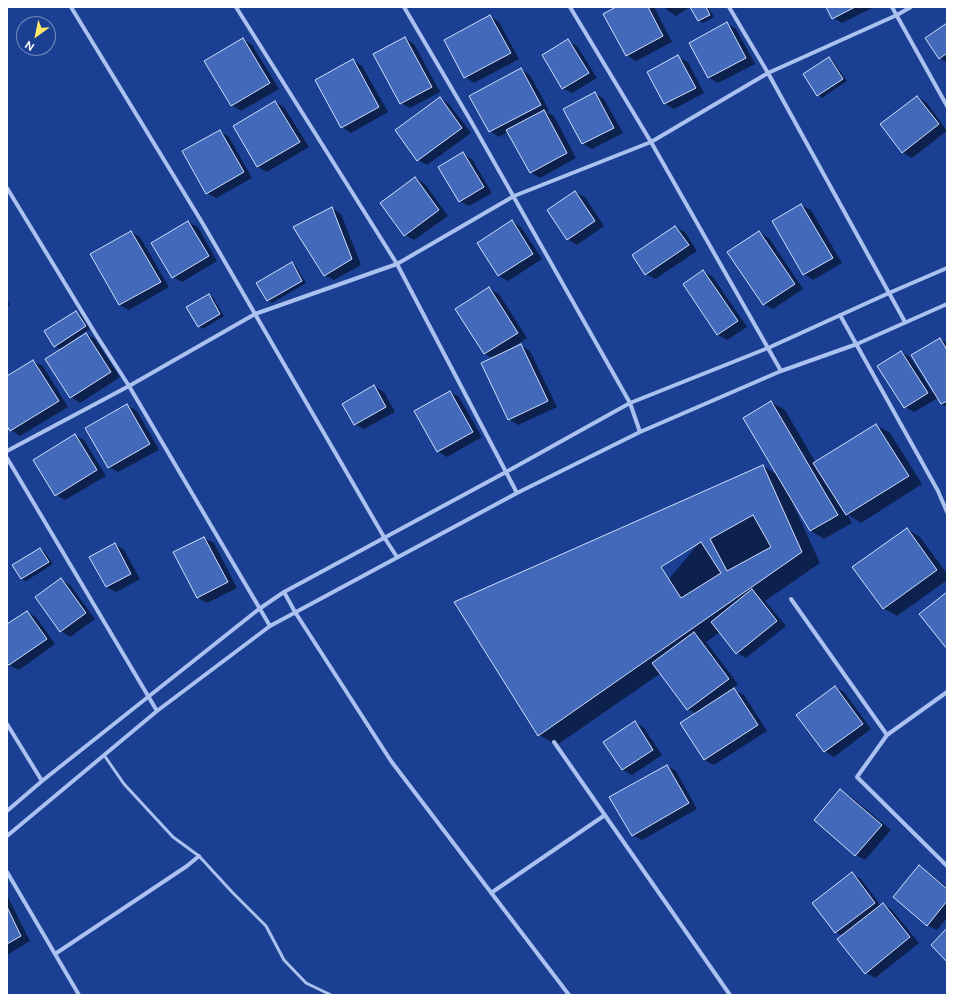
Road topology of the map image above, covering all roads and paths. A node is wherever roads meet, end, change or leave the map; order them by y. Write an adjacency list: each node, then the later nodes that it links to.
1 (71, 7): 18 (street)
2 (236, 7): 14 (street)
3 (404, 7): 13 (street)
4 (570, 7): 11 (street)
5 (729, 7): 9 (street)
6 (892, 7): 8 (street)
7 (911, 7): 8 (street)
8 (897, 15): 9 (street); 10 (street)
9 (768, 73): 11 (street); 16 (street)
10 (947, 106)
11 (651, 142): 13 (street); 22 (street)
12 (7, 188): 24 (street)
13 (514, 196): 14 (street); 25 (street)
14 (397, 264): 18 (street); 29 (street)
15 (947, 268): 16 (street)
16 (888, 293): 19 (street); 20 (street)
17 (947, 304): 20 (street)
18 (255, 314): 24 (street); 32 (street)
19 (840, 315): 21 (street); 22 (street)
20 (906, 322): 21 (street)
21 (856, 344): 23 (street); 31 (street)
22 (768, 348): 23 (street); 25 (street)
23 (781, 371): 26 (street)
24 (129, 386): 27 (street); 36 (street)
25 (630, 403): 26 (street); 29 (street)
26 (640, 432): 30 (street)
27 (7, 451)
28 (7, 458): 40 (street)
29 (506, 472): 30 (street); 32 (street)
30 (517, 493): 33 (street)
31 (947, 512)
32 (384, 537): 33 (street); 34 (street)
33 (397, 557): 37 (street)
34 (284, 592): 36 (street); 37 (street)
35 (791, 599): 43 (street)
36 (259, 609): 38 (street); 40 (street)
37 (295, 612): 38 (street); 53 (street)
38 (270, 626): 41 (street)
39 (947, 692): 43 (street)
40 (148, 696): 41 (street); 46 (street)
41 (157, 711): 45 (street)
42 (7, 724): 46 (street)
43 (887, 735): 51 (street)
44 (554, 742): 48 (street)
45 (104, 755): 49 (street); 50 (lane)
46 (42, 781): 47 (street)
47 (7, 812)
48 (605, 815): 53 (street); 58 (street)
49 (7, 836)
50 (199, 856): 54 (street); 56 (lane)
51 (947, 866)
52 (7, 872): 54 (street)
53 (491, 893): 57 (street)
54 (55, 954): 55 (street)
55 (79, 995)
56 (332, 995)
57 (569, 995)
58 (730, 995)

